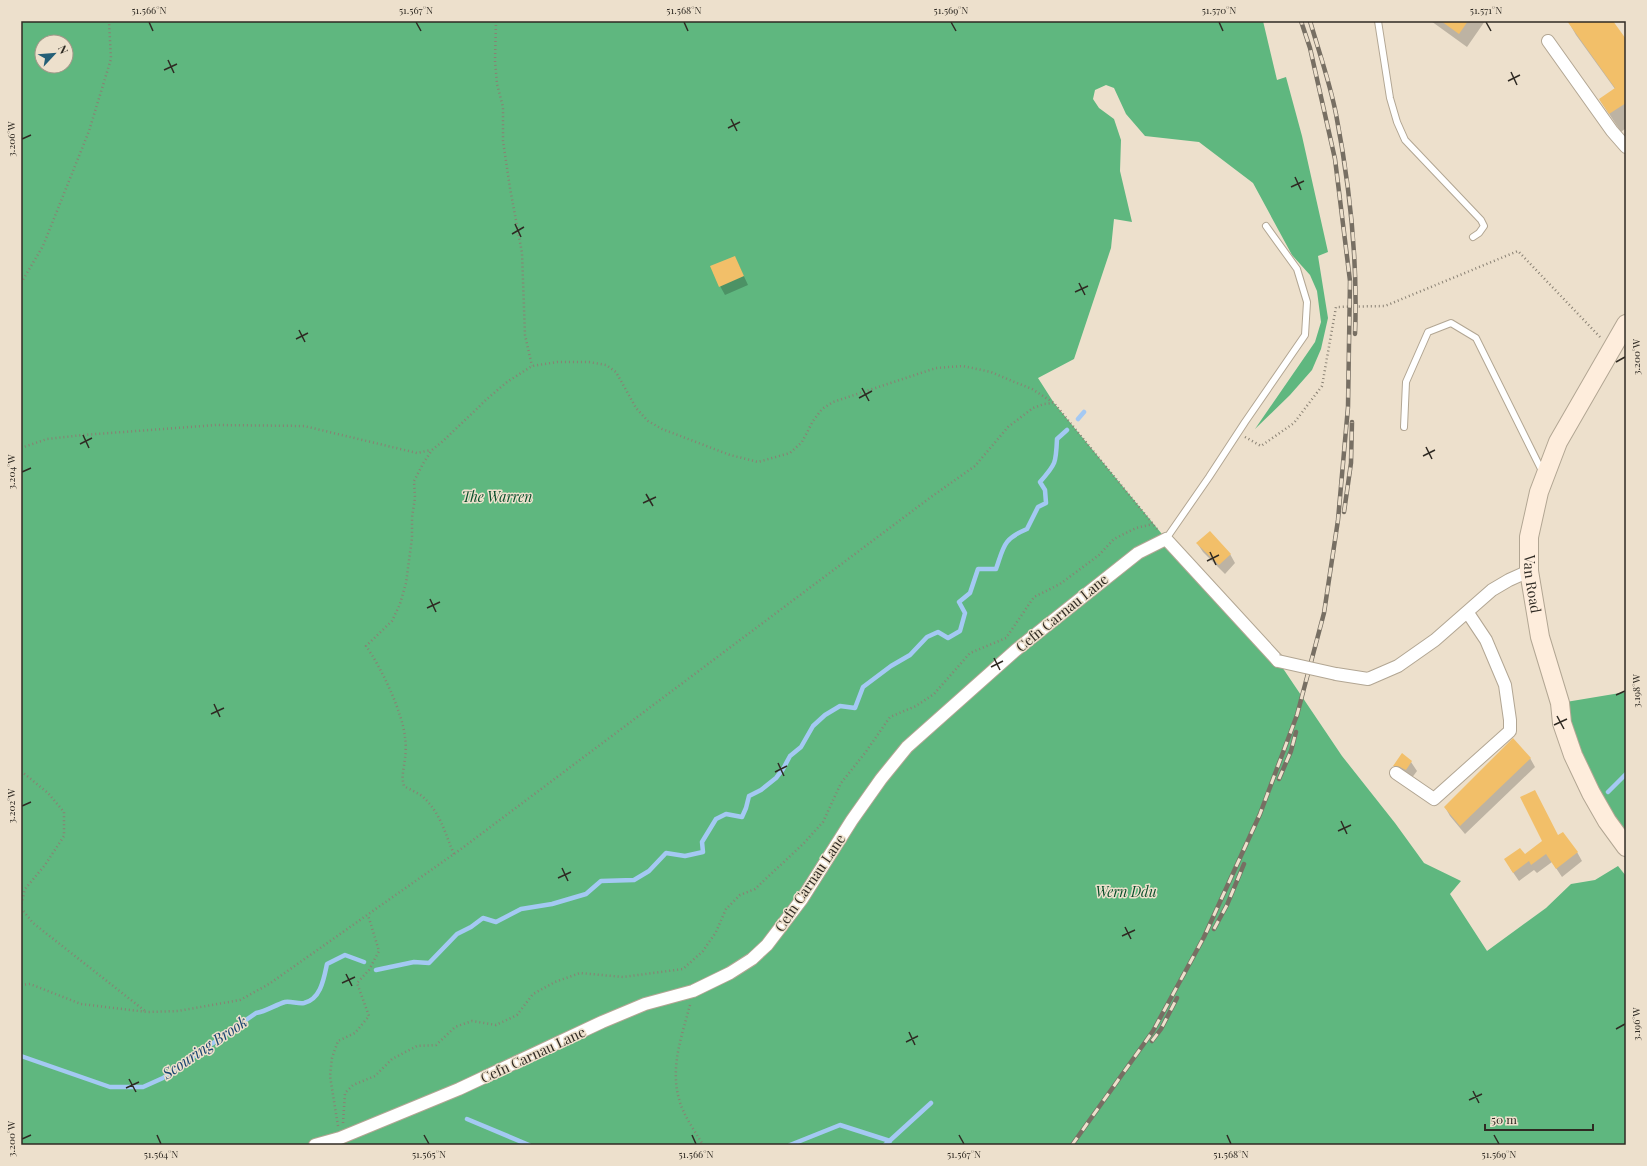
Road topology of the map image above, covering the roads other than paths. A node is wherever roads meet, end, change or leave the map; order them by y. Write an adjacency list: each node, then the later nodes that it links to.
1 (1378, 21): 5 (lane)
2 (1548, 41): 3 (street)
3 (1626, 147)
4 (1266, 226): 9 (lane)
5 (1473, 237)
6 (1626, 324): 8 (street, Van Road)
7 (1404, 426): 8 (lane)
8 (1544, 476): 10 (street, Van Road)
9 (1166, 540): 11 (street, bridge); 14 (street, Cefn Carnau Lane)
10 (1529, 571): 11 (street); 13 (street, Van Road)
11 (1468, 613): 12 (street)
12 (1396, 773)
13 (1626, 847)
14 (315, 1145)

